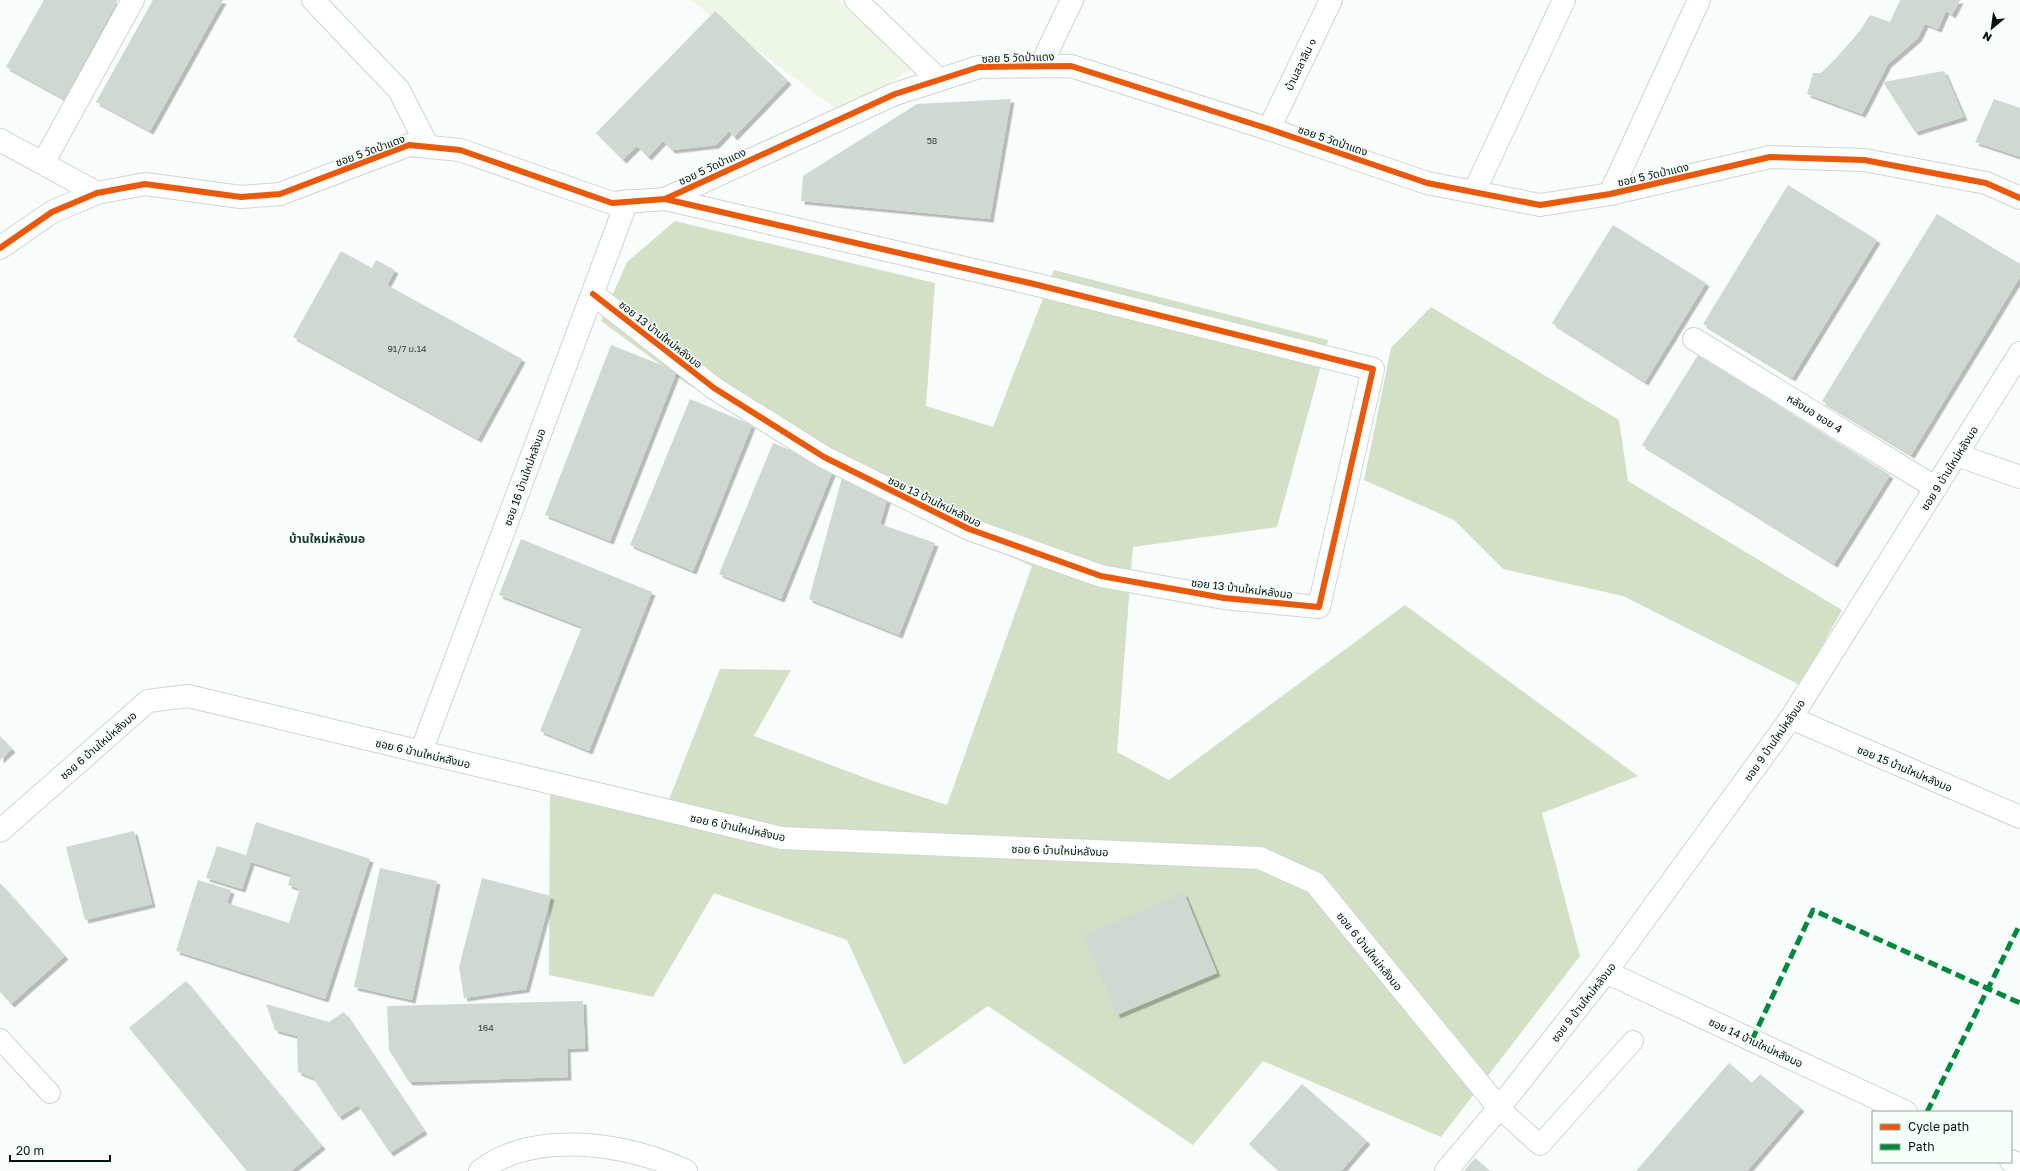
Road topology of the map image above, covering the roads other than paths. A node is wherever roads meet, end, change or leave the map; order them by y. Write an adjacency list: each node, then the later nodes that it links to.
1 (133, 0): 13 (street)
2 (313, 0): 12 (street)
3 (856, 0): 9 (street)
4 (1072, 0): 8 (street)
5 (1331, 0): 10 (street, บ้านสลาลิน ๑)
6 (1564, 0): 14 (street)
7 (1698, 0): 16 (street)
8 (1041, 65): 9 (street, ซอย 5 วัดป่าแดง); 10 (street, ซอย 5 วัดป่าแดง)
9 (939, 80): 18 (street, ซอย 5 วัดป่าแดง)
10 (1269, 128): 14 (street, ซอย 5 วัดป่าแดง)
11 (0, 140): 13 (street)
12 (428, 147): 15 (street, ซอย 5 วัดป่าแดง); 19 (street, ซอย 5 วัดป่าแดง)
13 (43, 163): 15 (street)
14 (1474, 192): 16 (street, ซอย 5 วัดป่าแดง)
15 (97, 193): 20 (street, ซอย 5 วัดป่าแดง)
16 (1610, 194): 17 (street, ซอย 5 วัดป่าแดง)
17 (2020, 198)
18 (665, 199): 19 (street, ซอย 5 วัดป่าแดง); 21 (street, ซอย 13 บ้านใหม่หลังมอ)
19 (627, 201): 21 (street, ซอย 16 บ้านใหม่หลังมอ)
20 (0, 248)
21 (593, 294): 28 (street, ซอย 16 บ้านใหม่หลังมอ)
22 (1694, 339): 26 (street, หลังมอ ซอย 4)
23 (2020, 353): 24 (street, ซอย 9 บ้านใหม่หลังมอ)
24 (1957, 455): 25 (street); 26 (street, ซอย 9 บ้านใหม่หลังมอ)
25 (2020, 477)
26 (1936, 488): 27 (street, ซอย 9 บ้านใหม่หลังมอ)
27 (1790, 718): 29 (street, ซอย 15 บ้านใหม่หลังมอ); 31 (street, ซอย 9 บ้านใหม่หลังมอ)
28 (421, 752): 30 (street, ซอย 6 บ้านใหม่หลังมอ); 35 (street, ซอย 6 บ้านใหม่หลังมอ)
29 (2020, 817)
30 (0, 831)
31 (1606, 972): 35 (street, ซอย 9 บ้านใหม่หลังมอ); 36 (street, ซอย 14 บ้านใหม่หลังมอ)
32 (0, 1039): 34 (lane)
33 (1633, 1041): 35 (lane)
34 (50, 1093)
35 (1499, 1108): 39 (street, ซอย 9 บ้านใหม่หลังมอ)
36 (1904, 1111)
37 (480, 1171): 38 (street)
38 (686, 1171)
39 (1446, 1171)

